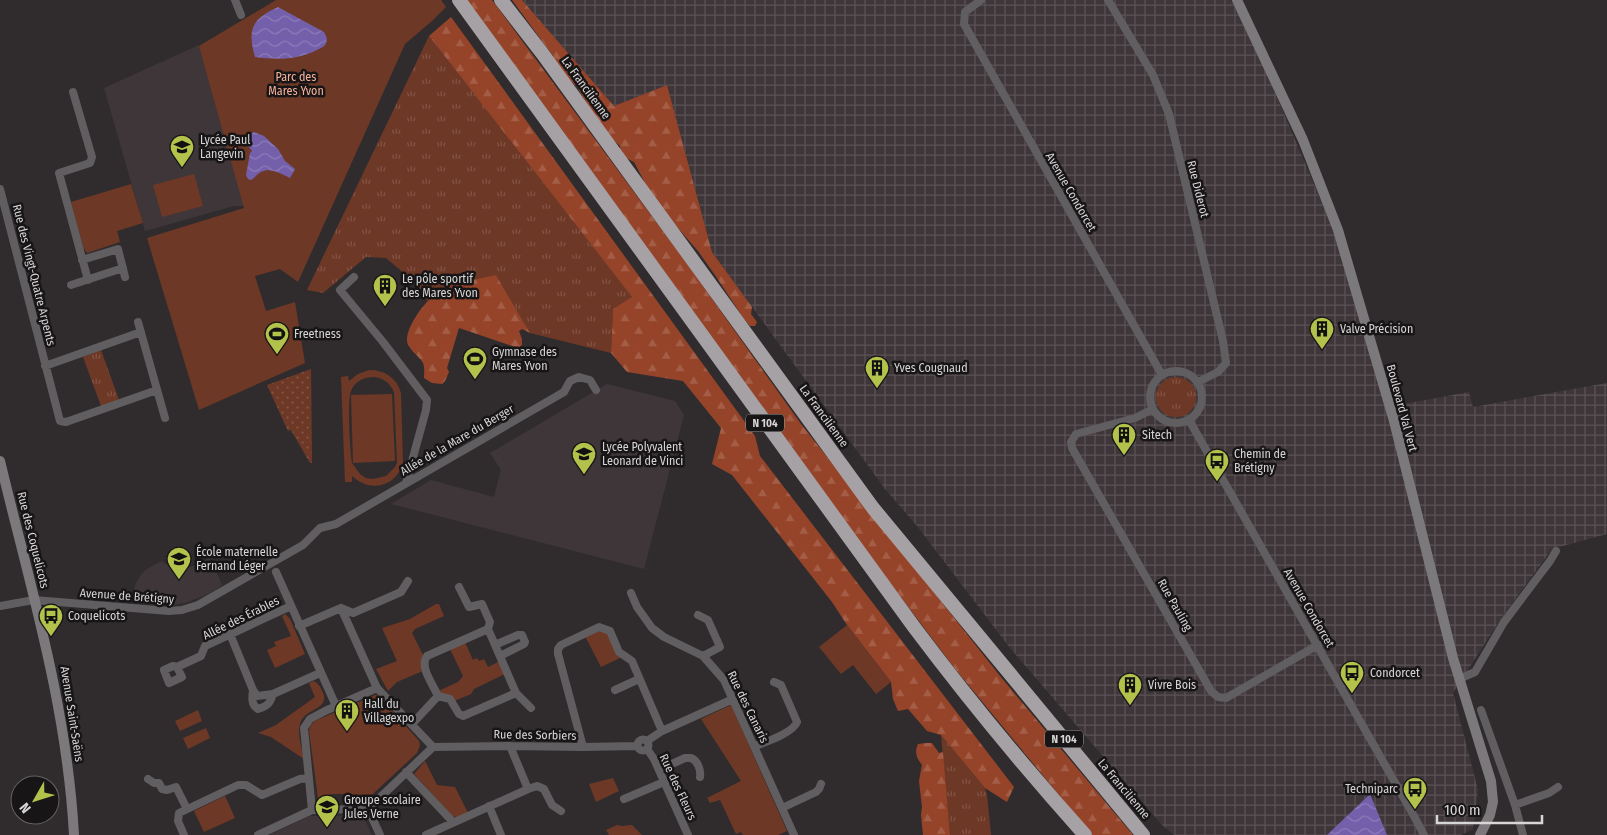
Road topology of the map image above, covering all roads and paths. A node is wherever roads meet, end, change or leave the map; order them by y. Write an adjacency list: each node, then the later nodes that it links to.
1 (235, 0): 7 (street)
2 (460, 0): 97 (highway, N 104)
3 (501, 0): 88 (highway, La Francilienne / N 104)
4 (981, 0): 19 (street, Avenue Condorcet)
5 (1108, 0): 20 (street, Rue Diderot)
6 (1237, 0): 50 (street, Boulevard Val Vert)
7 (241, 15)
8 (73, 92): 10 (street)
9 (0, 189): 18 (street, Rue des Vingt-Quatre Arpents)
10 (82, 260): 11 (street); 14 (street)
11 (123, 268): 12 (street); 14 (street)
12 (125, 277)
13 (354, 277): 27 (street)
14 (88, 280): 15 (street)
15 (71, 285)
16 (138, 322): 17 (street)
17 (141, 332): 18 (street, Rue des Vingt-Quatre Arpents); 21 (street)
18 (45, 366): 21 (street, Rue des Vingt-Quatre Arpents)
19 (1162, 375): 20 (street); 23 (street)
20 (1198, 382): 25 (street)
21 (157, 390): 24 (street)
22 (596, 390): 27 (street, Allée de la Mare du Berger)
23 (1153, 409): 25 (street); 44 (street, Rue Pauling)
24 (165, 418)
25 (1189, 420): 44 (street, Avenue Condorcet)
26 (0, 461): 28 (street, Rue des Coquelicots)
27 (406, 483): 29 (street, Allée de la Mare du Berger)
28 (3, 488): 35 (street, Rue des Coquelicots)
29 (320, 528): 35 (street, Avenue de Brétigny)
30 (1556, 551): 50 (street)
31 (276, 572): 37 (street)
32 (408, 581): 38 (street)
33 (459, 587): 41 (street)
34 (631, 594): 46 (street, Rue des Canaris)
35 (34, 600): 36 (street, Avenue de Brétigny); 89 (street, Avenue Saint-Saëns)
36 (0, 606)
37 (291, 606): 40 (street); 42 (street, Allée des Érables)
38 (341, 608): 40 (street); 52 (street)
39 (698, 615): 46 (street)
40 (299, 626): 48 (street)
41 (488, 629): 43 (street); 57 (street)
42 (230, 634): 47 (street, Allée des Érables); 53 (street)
43 (495, 645): 45 (street); 45 (street)
44 (1318, 645): 82 (street, Avenue Condorcet)
45 (500, 656): 55 (street)
46 (704, 656): 58 (street, Rue des Canaris)
47 (177, 667)
48 (320, 673): 56 (street); 59 (street)
49 (640, 679): 54 (street); 63 (street); 68 (street)
50 (1459, 679): 101 (street, Boulevard Val Vert)
51 (774, 682): 66 (street)
52 (377, 688): 59 (street); 62 (street)
53 (253, 690): 56 (street); 56 (street)
54 (615, 690)
55 (516, 693): 57 (street); 60 (street)
56 (273, 694)
57 (438, 696): 62 (street)
58 (733, 699): 63 (street); 66 (street, Rue des Canaris)
59 (336, 706): 72 (street)
60 (531, 708)
61 (1481, 710): 79 (street)
62 (412, 724): 67 (street)
63 (662, 731): 64 (street)
64 (647, 745): 68 (street, Rue des Sorbiers); 69 (street, Rue des Fleurs)
65 (510, 746): 67 (street, Rue des Sorbiers); 68 (street, Rue des Sorbiers); 77 (street)
66 (755, 746): 81 (street, Rue des Canaris)
67 (433, 747): 70 (street)
68 (582, 747)
69 (659, 770): 71 (street); 74 (street, Rue des Fleurs)
70 (406, 772): 84 (street); 87 (street)
71 (700, 777)
72 (309, 778): 83 (street); 85 (street)
73 (148, 779): 83 (street)
74 (664, 782): 78 (street); 95 (street, Rue des Fleurs)
75 (821, 784): 81 (street)
76 (1558, 788): 79 (street)
77 (528, 789): 80 (street); 86 (street)
78 (624, 799)
79 (1515, 805): 102 (street)
80 (489, 806): 87 (street); 94 (street)
81 (782, 808): 96 (street, Rue des Canaris)
82 (1408, 808): 99 (street, Avenue Condorcet); 100 (street, Avenue Condorcet)
83 (187, 809): 90 (street)
84 (368, 809): 85 (street); 92 (street)
85 (312, 810): 91 (street)
86 (562, 811)
87 (453, 822): 93 (street)
88 (1139, 830): 98 (highway)
89 (74, 835)
90 (184, 835)
91 (258, 835)
92 (380, 835)
93 (426, 835)
94 (501, 835)
95 (688, 835)
96 (794, 835)
97 (1085, 835)
98 (1152, 835)
99 (1418, 835)
100 (1424, 835)
101 (1480, 835)
102 (1523, 835)

